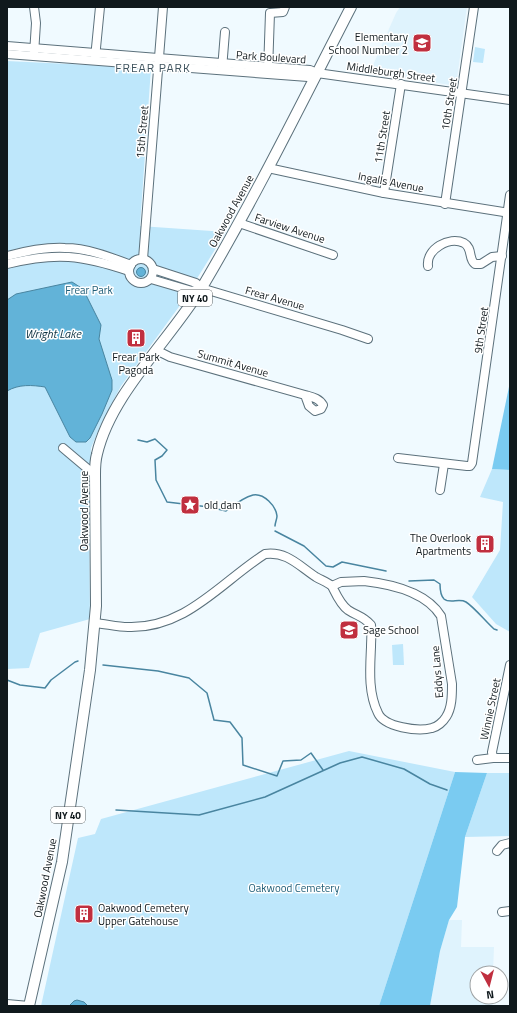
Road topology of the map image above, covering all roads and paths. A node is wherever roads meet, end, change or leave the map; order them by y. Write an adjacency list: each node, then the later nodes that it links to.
1 (34, 7): 9 (street)
2 (100, 7): 11 (street)
3 (163, 7): 12 (street, 15th Street)
4 (285, 7): 14 (street)
5 (351, 7): 15 (main road, Oakwood Avenue / NY 40)
6 (474, 7): 17 (street, 10th Street)
7 (225, 32): 13 (street)
8 (7, 46): 9 (street, Park Boulevard)
9 (34, 52): 10 (street, Park Boulevard); 11 (street, Park Boulevard)
10 (7, 54)
11 (96, 57): 12 (street, Park Boulevard)
12 (158, 61): 13 (street, Park Boulevard); 28 (street, 15th Street)
13 (222, 67): 14 (street, Park Boulevard)
14 (268, 70): 15 (street, Park Boulevard)
15 (317, 73): 16 (street, Middleburgh Street); 19 (main road, Oakwood Avenue / NY 40)
16 (401, 84): 17 (street, Middleburgh Street); 20 (street, 11th Street)
17 (462, 93): 18 (street, Middleburgh Street); 22 (street, 10th Street)
18 (510, 100)
19 (268, 168): 20 (street, Ingalls Avenue); 24 (main road, Oakwood Avenue / NY 40)
20 (384, 193): 22 (street, Ingalls Avenue)
21 (510, 195): 23 (street, 9th Street)
22 (445, 204): 23 (street, Ingalls Avenue)
23 (509, 213): 27 (street, 9th Street)
24 (239, 223): 25 (street, Farview Avenue); 34 (main road, Oakwood Avenue / NY 40)
25 (333, 255)
26 (7, 256): 31 (street)
27 (502, 256): 30 (street); 40 (street, 9th Street)
28 (143, 259): 31 (street); 32 (street)
29 (7, 264): 31 (street)
30 (428, 266)
31 (130, 268): 33 (street)
32 (153, 269): 33 (street); 34 (street)
33 (151, 279): 34 (street)
34 (201, 288): 35 (street, Frear Avenue); 36 (main road, Oakwood Avenue / NY 40)
35 (368, 339)
36 (156, 350): 37 (street, Summit Avenue); 41 (main road, Oakwood Avenue / NY 40)
37 (305, 395)
38 (63, 448): 41 (street)
39 (398, 458): 40 (street)
40 (444, 464): 42 (street)
41 (94, 475): 44 (main road, Oakwood Avenue / NY 40)
42 (440, 490)
43 (332, 586): 43 (street, Eddys Lane); 44 (street, Eddys Lane)
44 (95, 622): 52 (main road, Oakwood Avenue / NY 40)
45 (510, 665): 46 (street, Winnie Street)
46 (493, 758): 47 (street); 48 (street)
47 (510, 758)
48 (477, 760)
49 (510, 843): 50 (street)
50 (497, 851)
51 (7, 1004): 52 (street)
52 (29, 1006)

